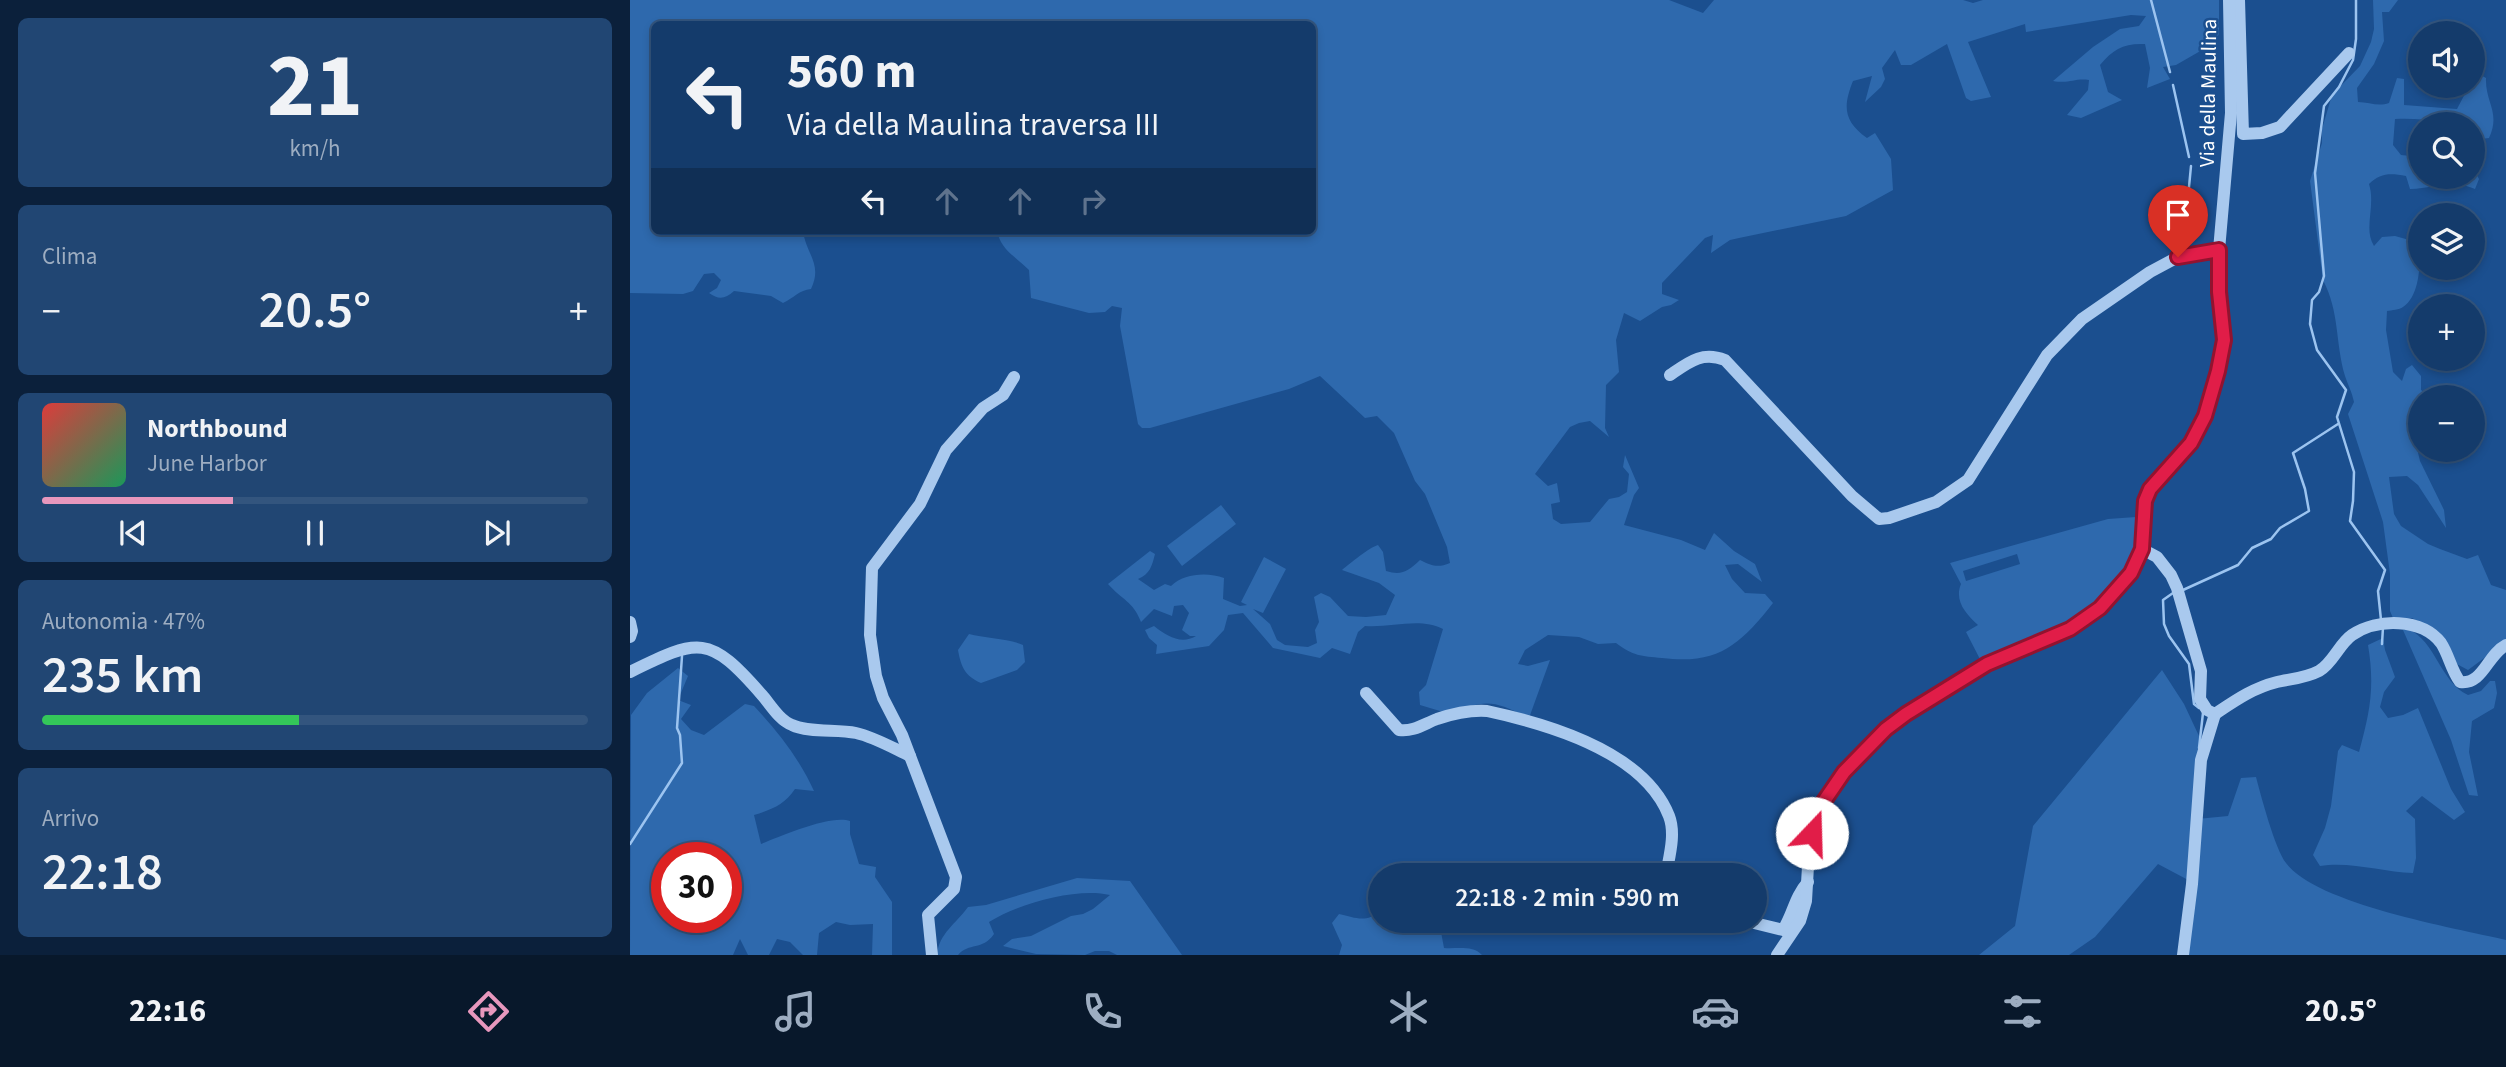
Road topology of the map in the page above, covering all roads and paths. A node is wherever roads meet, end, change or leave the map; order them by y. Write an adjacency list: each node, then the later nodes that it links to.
1 (2229, 0): 4 (street, Via della Maulina)
2 (2239, 0): 3 (street)
3 (2349, 53)
4 (2219, 250): 5 (street); 7 (street, Via della Maulina)
5 (1670, 375)
6 (1014, 377): 14 (street)
7 (2142, 549): 13 (street); 16 (street, Via della Maulina)
8 (630, 622): 9 (street)
9 (630, 637)
10 (2506, 645): 13 (street)
11 (630, 672): 14 (street)
12 (1366, 693): 15 (street)
13 (2215, 714): 20 (street)
14 (910, 756): 18 (street)
15 (1668, 863)
16 (1808, 882): 17 (street); 19 (street, Via della Maulina)
17 (1767, 926)
18 (932, 955)
19 (1777, 955)
20 (2183, 955)

